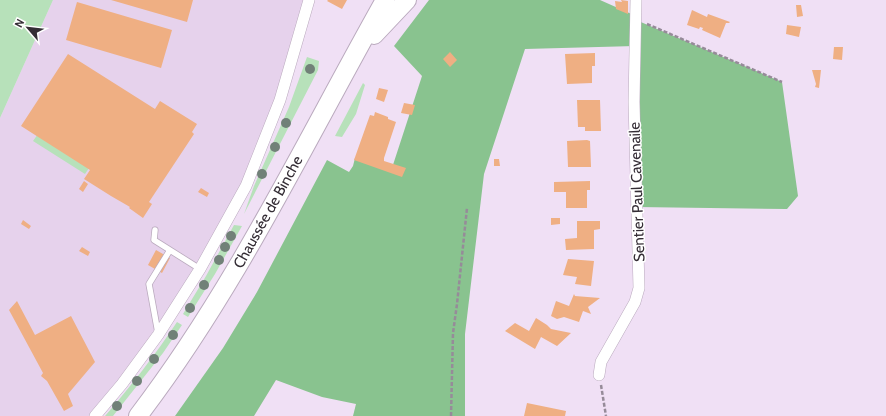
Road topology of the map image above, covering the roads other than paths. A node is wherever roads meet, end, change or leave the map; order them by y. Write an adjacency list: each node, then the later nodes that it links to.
1 (309, 0): 8 (street, Chaussée de Binche)
2 (385, 0): 5 (main road, Chaussée de Binche)
3 (407, 0): 5 (main road)
4 (636, 0): 10 (street, Sentier Paul Cavenaile)
5 (351, 61): 12 (main road, Chaussée de Binche)
6 (155, 230): 7 (lane)
7 (170, 250): 8 (lane); 9 (lane)
8 (200, 269): 9 (street, Chaussée de Binche)
9 (158, 335): 11 (street, Chaussée de Binche)
10 (599, 375)
11 (95, 416)
12 (138, 416)

